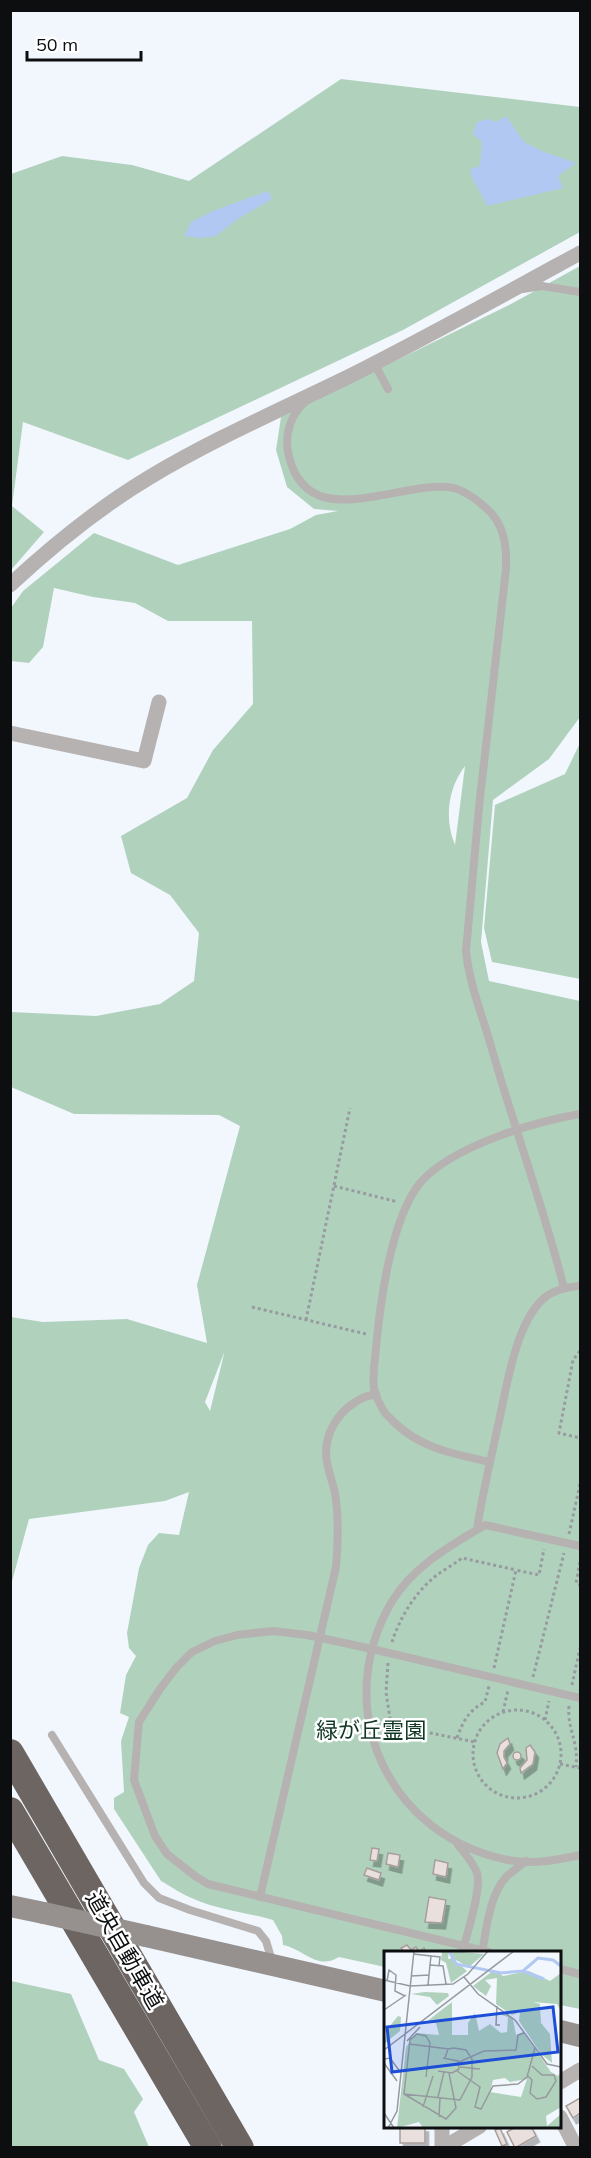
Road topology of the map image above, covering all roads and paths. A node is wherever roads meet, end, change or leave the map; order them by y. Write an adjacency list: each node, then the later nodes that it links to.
1 (580, 253): 2 (street)
2 (507, 292): 3 (lane); 4 (street)
3 (580, 292)
4 (374, 363): 5 (lane); 6 (street)
5 (388, 389)
6 (314, 393): 7 (street); 12 (lane)
7 (10, 585)
8 (159, 702): 9 (street)
9 (10, 733)
10 (350, 1107): 13 (path)
11 (580, 1114): 12 (lane)
12 (516, 1130): 14 (lane); 16 (lane)
13 (334, 1186): 14 (path); 18 (path)
14 (408, 1204): 19 (lane)
15 (580, 1286): 16 (lane)
16 (564, 1288): 23 (lane)
17 (252, 1307): 18 (path)
18 (306, 1320): 19 (path)
19 (377, 1336): 21 (lane)
20 (580, 1351): 22 (path)
21 (376, 1394): 23 (lane); 32 (lane)
22 (580, 1438)
23 (490, 1462): 25 (lane)
24 (580, 1484): 27 (path)
25 (477, 1530): 26 (lane); 34 (lane)
26 (546, 1539): 27 (lane); 30 (path)
27 (567, 1543): 28 (lane); 38 (path)
28 (580, 1546)
29 (580, 1562): 31 (path)
30 (516, 1570): 35 (path); 36 (path)
31 (580, 1585)
32 (321, 1638): 34 (lane); 55 (lane); 55 (lane)
33 (580, 1648): 40 (path)
34 (372, 1649): 35 (lane); 52 (lane)
35 (389, 1653): 36 (lane); 45 (path)
36 (491, 1677): 37 (lane); 45 (path)
37 (510, 1682): 38 (lane); 42 (path)
38 (531, 1687): 39 (lane)
39 (552, 1692): 40 (lane); 43 (path)
40 (569, 1696): 41 (lane); 49 (path)
41 (580, 1698)
42 (503, 1712): 43 (path); 46 (path)
43 (545, 1720): 48 (path)
44 (52, 1735): 59 (lane)
45 (457, 1738): 46 (path)
46 (475, 1742): 48 (path)
47 (10, 1753): 71 (highway, 道央自動車道)
48 (560, 1764): 49 (path)
49 (576, 1767): 50 (path)
50 (580, 1768)
51 (10, 1811): 70 (highway, 道央自動車道)
52 (454, 1841): 54 (lane); 57 (lane)
53 (580, 1856): 54 (lane)
54 (526, 1861): 58 (lane)
55 (260, 1897): 57 (lane)
56 (10, 1906): 59 (street, bridge)
57 (463, 1949)
58 (484, 1951)
59 (273, 1965): 62 (street)
60 (561, 1969): 61 (lane)
61 (580, 1974)
62 (384, 1991)
63 (561, 2031): 64 (street)
64 (580, 2036)
65 (580, 2070): 66 (street)
66 (561, 2081)
67 (561, 2119): 73 (street)
68 (442, 2128): 72 (street)
69 (478, 2128): 72 (street)
70 (207, 2148)
71 (240, 2148)
72 (443, 2148)
73 (576, 2148)

